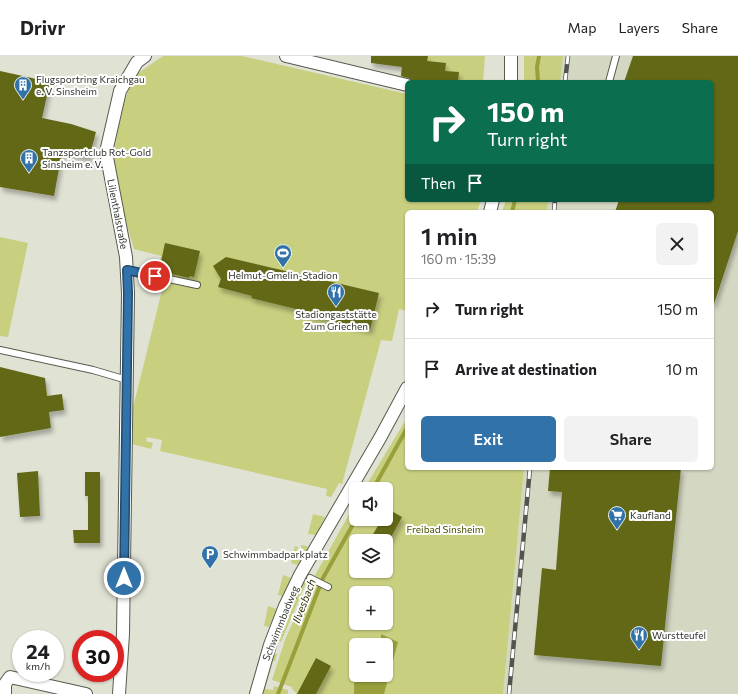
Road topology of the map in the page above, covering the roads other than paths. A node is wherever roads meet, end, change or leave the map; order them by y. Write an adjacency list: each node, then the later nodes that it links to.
1 (145, 56): 8 (street, Lilienthalstraße)
2 (286, 56): 7 (street)
3 (511, 56): 5 (street)
4 (616, 56): 6 (lane)
5 (511, 80)
6 (610, 80)
7 (405, 85)
8 (127, 270): 9 (lane); 11 (street, Lilienthalstraße)
9 (197, 285)
10 (0, 350): 11 (lane)
11 (127, 380): 17 (street, Lilienthalstraße)
12 (405, 392): 18 (street, Schwimmbadweg)
13 (310, 578): 14 (lane)
14 (328, 587)
15 (5, 694): 16 (street)
16 (86, 694)
17 (119, 694)
18 (256, 694)

